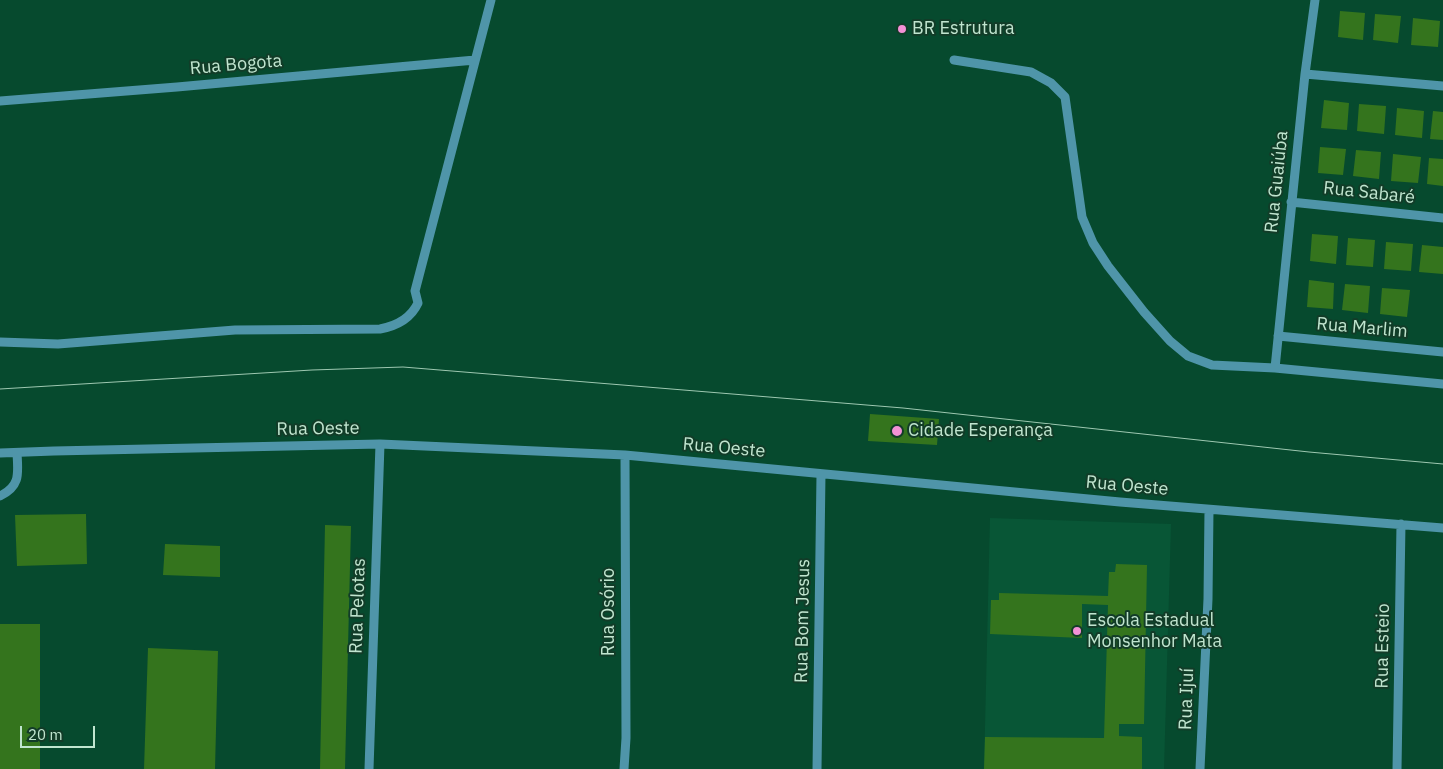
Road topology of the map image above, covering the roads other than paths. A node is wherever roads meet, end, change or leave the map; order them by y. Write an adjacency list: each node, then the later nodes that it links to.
1 (491, 0): 3 (street)
2 (1314, 0): 5 (street, Rua Guaiúba)
3 (475, 60): 7 (street, Rua Bogota); 11 (street)
4 (954, 60): 13 (street)
5 (1305, 74): 6 (street); 8 (street, Rua Guaiúba)
6 (1443, 86)
7 (0, 101)
8 (1291, 202): 9 (street, Rua Sabaré); 10 (street, Rua Guaiúba)
9 (1443, 218)
10 (1278, 336): 12 (street, Rua Marlim); 13 (street, Rua Guaiúba)
11 (0, 342)
12 (1443, 352)
13 (1275, 368): 14 (street)
14 (1443, 384)
15 (380, 444): 16 (street, Rua Oeste); 18 (street, Rua Oeste); 24 (street, Rua Pelotas)
16 (17, 452): 17 (street, Rua Oeste); 20 (street)
17 (0, 453)
18 (625, 455): 19 (street, Rua Oeste); 25 (street, Rua Osório)
19 (821, 474): 21 (street, Rua Oeste); 26 (street, Rua Bom Jesus)
20 (0, 496)
21 (1209, 510): 22 (street, Rua Oeste); 27 (street, Rua Ijuí)
22 (1401, 524): 23 (street, Rua Oeste); 28 (street, Rua Esteio)
23 (1443, 528)
24 (369, 769)
25 (624, 769)
26 (818, 769)
27 (1200, 769)
28 (1397, 769)

